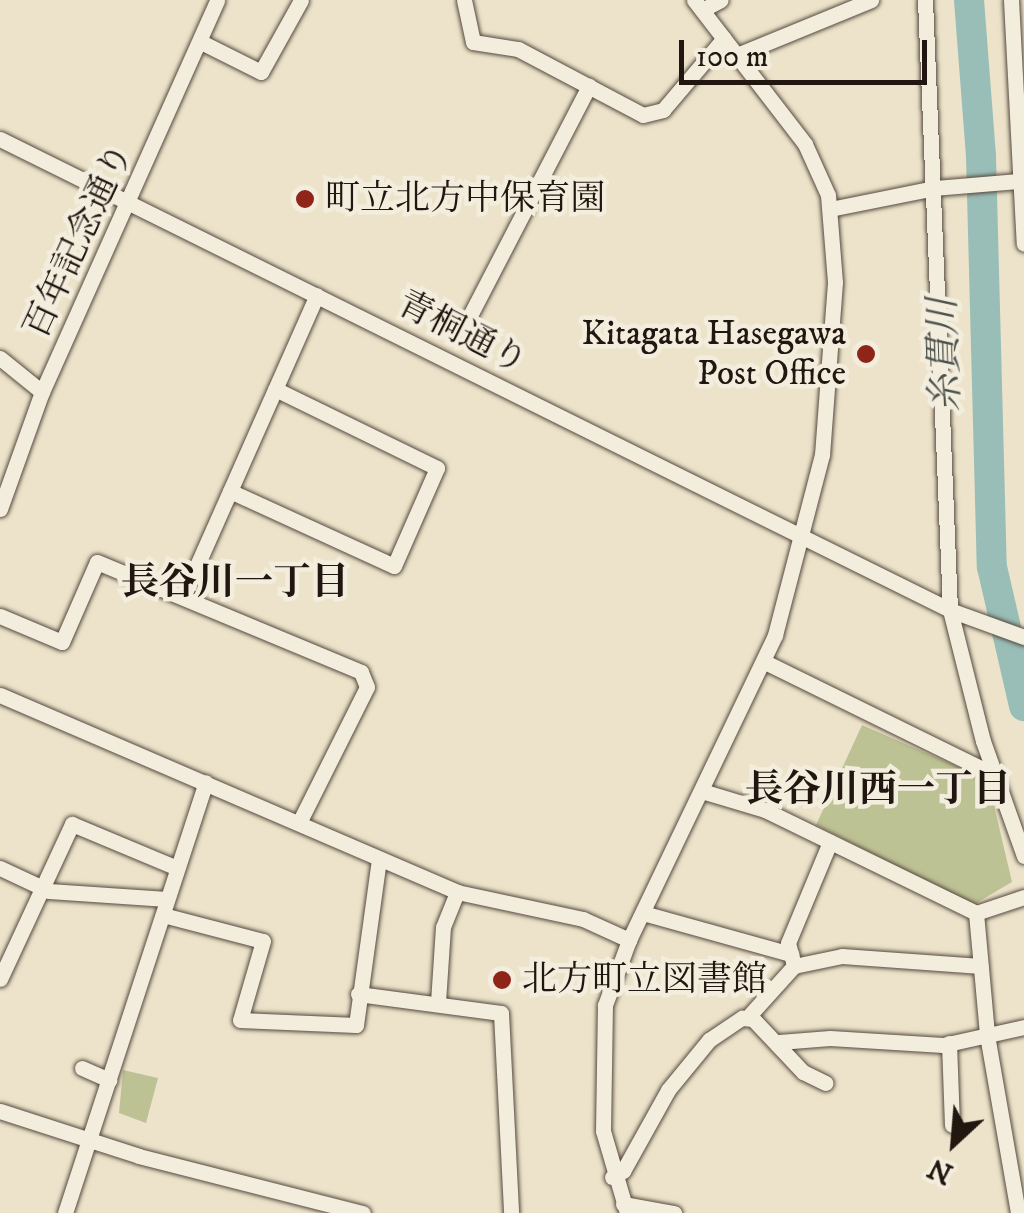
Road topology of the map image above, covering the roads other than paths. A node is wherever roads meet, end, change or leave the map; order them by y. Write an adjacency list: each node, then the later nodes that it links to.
1 (217, 0): 10 (street, 百年記念通り)
2 (300, 0): 10 (street)
3 (464, 0): 12 (street)
4 (722, 0): 8 (street)
5 (871, 0): 11 (street)
6 (925, 0): 16 (street)
7 (1011, 0): 15 (street)
8 (698, 5): 9 (street)
9 (724, 38): 11 (street); 12 (street)
10 (201, 42): 17 (street, 百年記念通り)
11 (737, 54): 18 (street)
12 (589, 86): 21 (street)
13 (0, 130): 14 (street)
14 (6, 141): 17 (street, 青桐通り)
15 (1016, 182): 16 (street); 19 (street)
16 (938, 188): 18 (street); 29 (street)
17 (132, 202): 20 (street, 青桐通り); 24 (street, 百年記念通り)
18 (830, 210): 27 (street)
19 (1024, 244)
20 (317, 295): 23 (street); 27 (street, 青桐通り)
21 (463, 329)
22 (0, 358): 24 (street)
23 (275, 389): 25 (street); 25 (street)
24 (42, 392): 26 (street, 百年記念通り)
25 (230, 491): 28 (street)
26 (0, 509)
27 (804, 537): 29 (street, 青桐通り); 32 (street)
28 (182, 597): 30 (street); 37 (street)
29 (950, 610): 31 (street, 青桐通り); 34 (street)
30 (0, 616)
31 (1024, 637)
32 (764, 662): 34 (street); 36 (street)
33 (0, 695): 35 (street)
34 (995, 775): 39 (street)
35 (206, 782): 37 (street); 42 (street)
36 (705, 792): 38 (street); 47 (street)
37 (300, 820): 40 (street)
38 (830, 842): 48 (street); 50 (street)
39 (1024, 856)
40 (378, 860): 44 (street); 53 (street)
41 (0, 868): 43 (street)
42 (177, 868): 43 (street); 46 (street)
43 (43, 888): 46 (street); 52 (street)
44 (457, 892): 49 (street); 54 (street)
45 (1024, 896): 48 (street)
46 (165, 907): 53 (street); 61 (street)
47 (643, 913): 49 (street); 50 (street)
48 (976, 913): 51 (street)
49 (629, 940): 66 (street)
50 (793, 960): 51 (street); 55 (street)
51 (982, 966): 57 (street)
52 (0, 979)
53 (358, 994): 54 (street)
54 (438, 1002): 71 (street)
55 (746, 1018): 58 (street); 66 (street)
56 (1024, 1027): 57 (street)
57 (987, 1035): 59 (street); 73 (street)
58 (779, 1042): 59 (street); 62 (street)
59 (950, 1043): 64 (street)
60 (82, 1068): 61 (street)
61 (109, 1080): 65 (street)
62 (826, 1082)
63 (0, 1112): 65 (street)
64 (952, 1125)
65 (88, 1140): 67 (street); 69 (street)
66 (612, 1177): 68 (street)
67 (308, 1207): 70 (street)
68 (625, 1209): 72 (street)
69 (65, 1213)
70 (362, 1213)
71 (511, 1213)
72 (674, 1213)
73 (1018, 1213)

